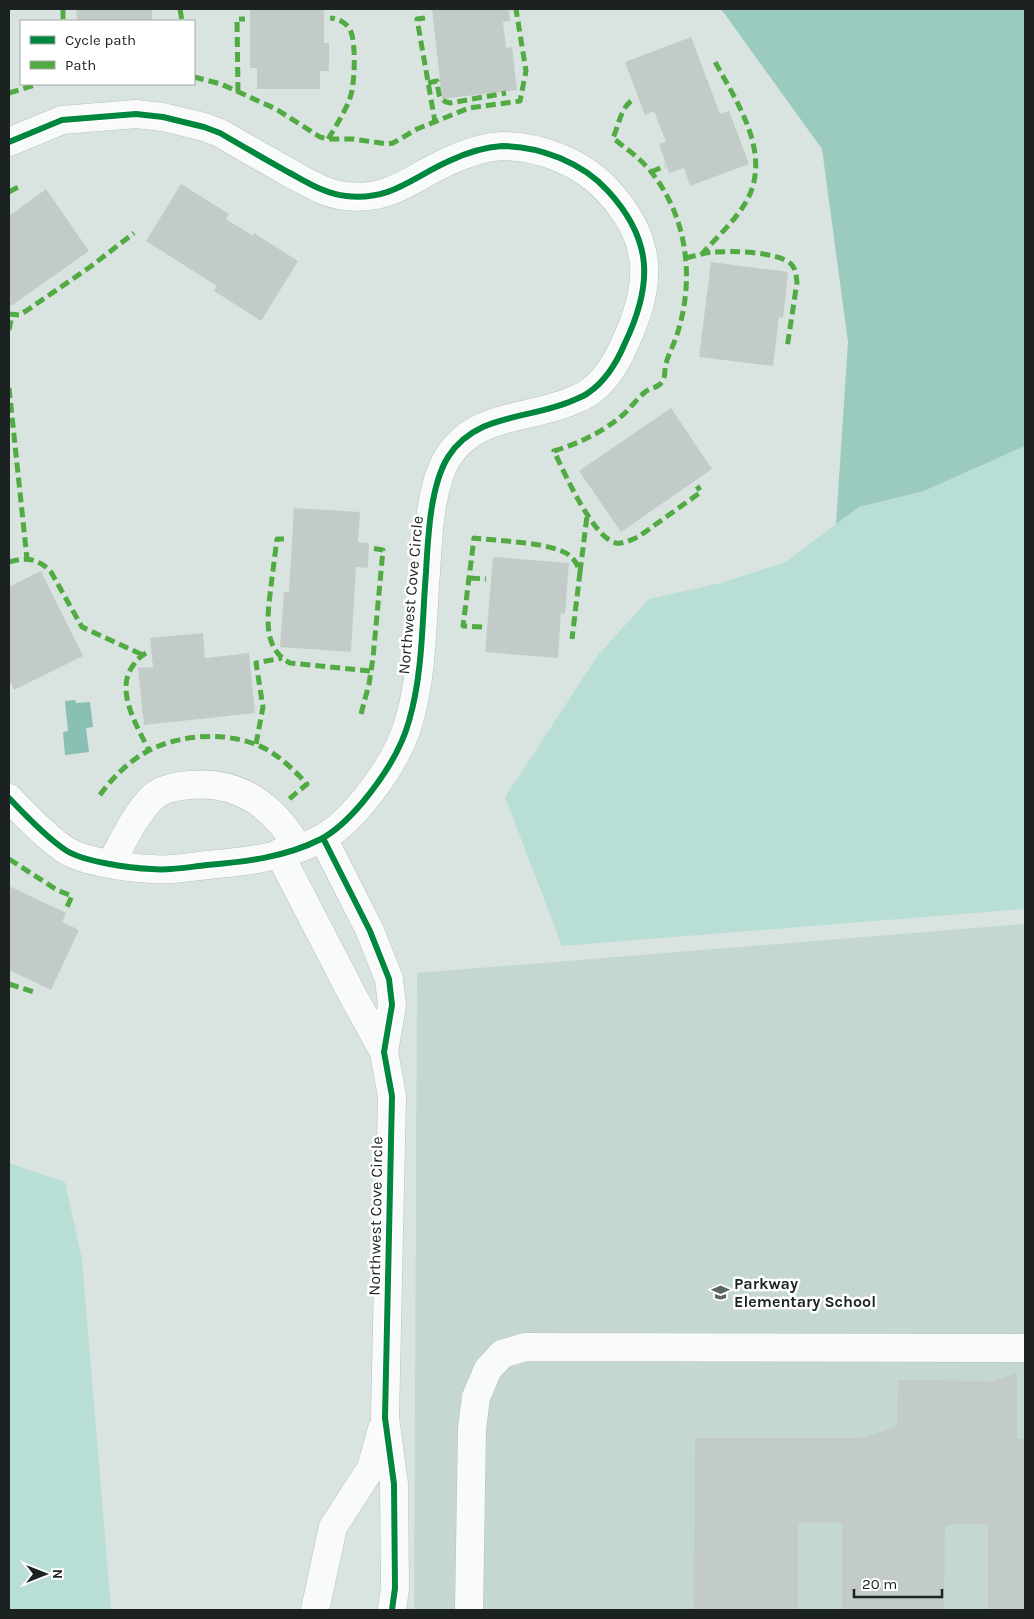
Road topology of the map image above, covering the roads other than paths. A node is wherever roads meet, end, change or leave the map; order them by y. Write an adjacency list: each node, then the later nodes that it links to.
1 (9, 142): 3 (street, Northwest Cove Circle)
2 (9, 798): 5 (street, Northwest Cove Circle)
3 (323, 838): 4 (street, Northwest Cove Circle); 6 (street, Northwest Cove Circle)
4 (289, 851): 5 (street, Northwest Cove Circle); 5 (street); 6 (street, Northwest Cove Circle)
5 (111, 863)
6 (384, 1052): 8 (street, Northwest Cove Circle)
7 (1025, 1348): 11 (street)
8 (385, 1418): 9 (street, Northwest Cove Circle); 10 (street, Northwest Cove Circle)
9 (320, 1606)
10 (392, 1610)
11 (470, 1610)

